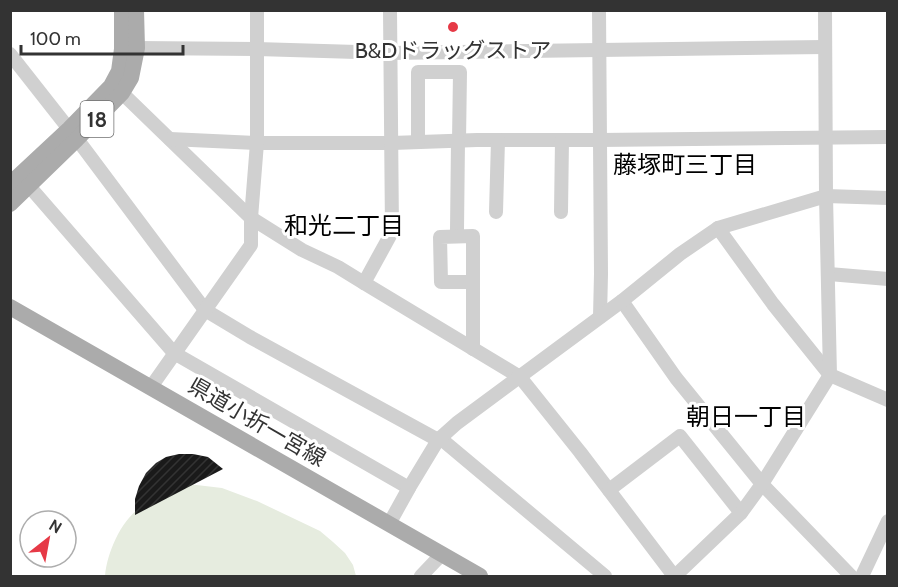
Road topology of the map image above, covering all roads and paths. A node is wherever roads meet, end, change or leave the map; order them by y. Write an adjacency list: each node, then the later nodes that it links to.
1 (122, 10): 14 (main road, 18)
2 (136, 10): 8 (main road, 18)
3 (257, 10): 9 (street)
4 (390, 10): 11 (street)
5 (599, 10): 10 (street)
6 (825, 10): 7 (street)
7 (825, 47): 10 (street); 15 (street)
8 (137, 48): 9 (street); 13 (main road, 18)
9 (257, 49): 11 (street); 22 (street)
10 (598, 50): 11 (street); 21 (street)
11 (390, 52): 24 (street)
12 (10, 54): 14 (street)
13 (122, 93): 14 (main road, 18); 17 (street)
14 (73, 134): 25 (main road, 18); 40 (street)
15 (827, 137): 16 (street); 21 (street); 26 (street)
16 (888, 137)
17 (170, 139): 22 (street); 31 (street)
18 (498, 140): 19 (street); 20 (street); 29 (street)
19 (562, 140): 21 (street); 30 (street)
20 (458, 141): 23 (street); 23 (street); 33 (street)
21 (599, 141): 41 (street)
22 (257, 142): 24 (street); 31 (street)
23 (418, 142): 24 (street)
24 (392, 143): 37 (street)
25 (17, 178): 28 (main road, 18); 43 (street)
26 (826, 196): 27 (street); 32 (street); 34 (street)
27 (888, 198)
28 (10, 204)
29 (496, 212)
30 (561, 212)
31 (251, 218): 37 (street); 40 (street)
32 (718, 228): 38 (street); 44 (street)
33 (457, 230)
34 (828, 274): 35 (street); 44 (street)
35 (888, 279)
36 (473, 282): 42 (street)
37 (364, 283): 42 (street)
38 (622, 300): 41 (street); 49 (street)
39 (10, 307): 46 (main road, 県道小折一宮線)
40 (205, 310): 43 (street); 48 (street)
41 (600, 316): 45 (street)
42 (473, 349): 45 (street)
43 (174, 353): 46 (street); 50 (street)
44 (830, 375): 47 (street); 49 (street)
45 (520, 377): 48 (street); 51 (street)
46 (151, 387): 54 (main road, 県道小折一宮線)
47 (888, 400)
48 (439, 439): 50 (street); 58 (street)
49 (762, 484): 52 (street); 60 (street)
50 (409, 488): 54 (street)
51 (609, 490): 52 (street); 59 (street)
52 (741, 513): 59 (street)
53 (888, 521): 61 (street)
54 (389, 524): 55 (main road, 県道小折一宮線)
55 (442, 554): 56 (street); 57 (main road, 県道小折一宮線)
56 (421, 576)
57 (480, 576)
58 (605, 576)
59 (675, 576)
60 (851, 576)
61 (862, 576)

